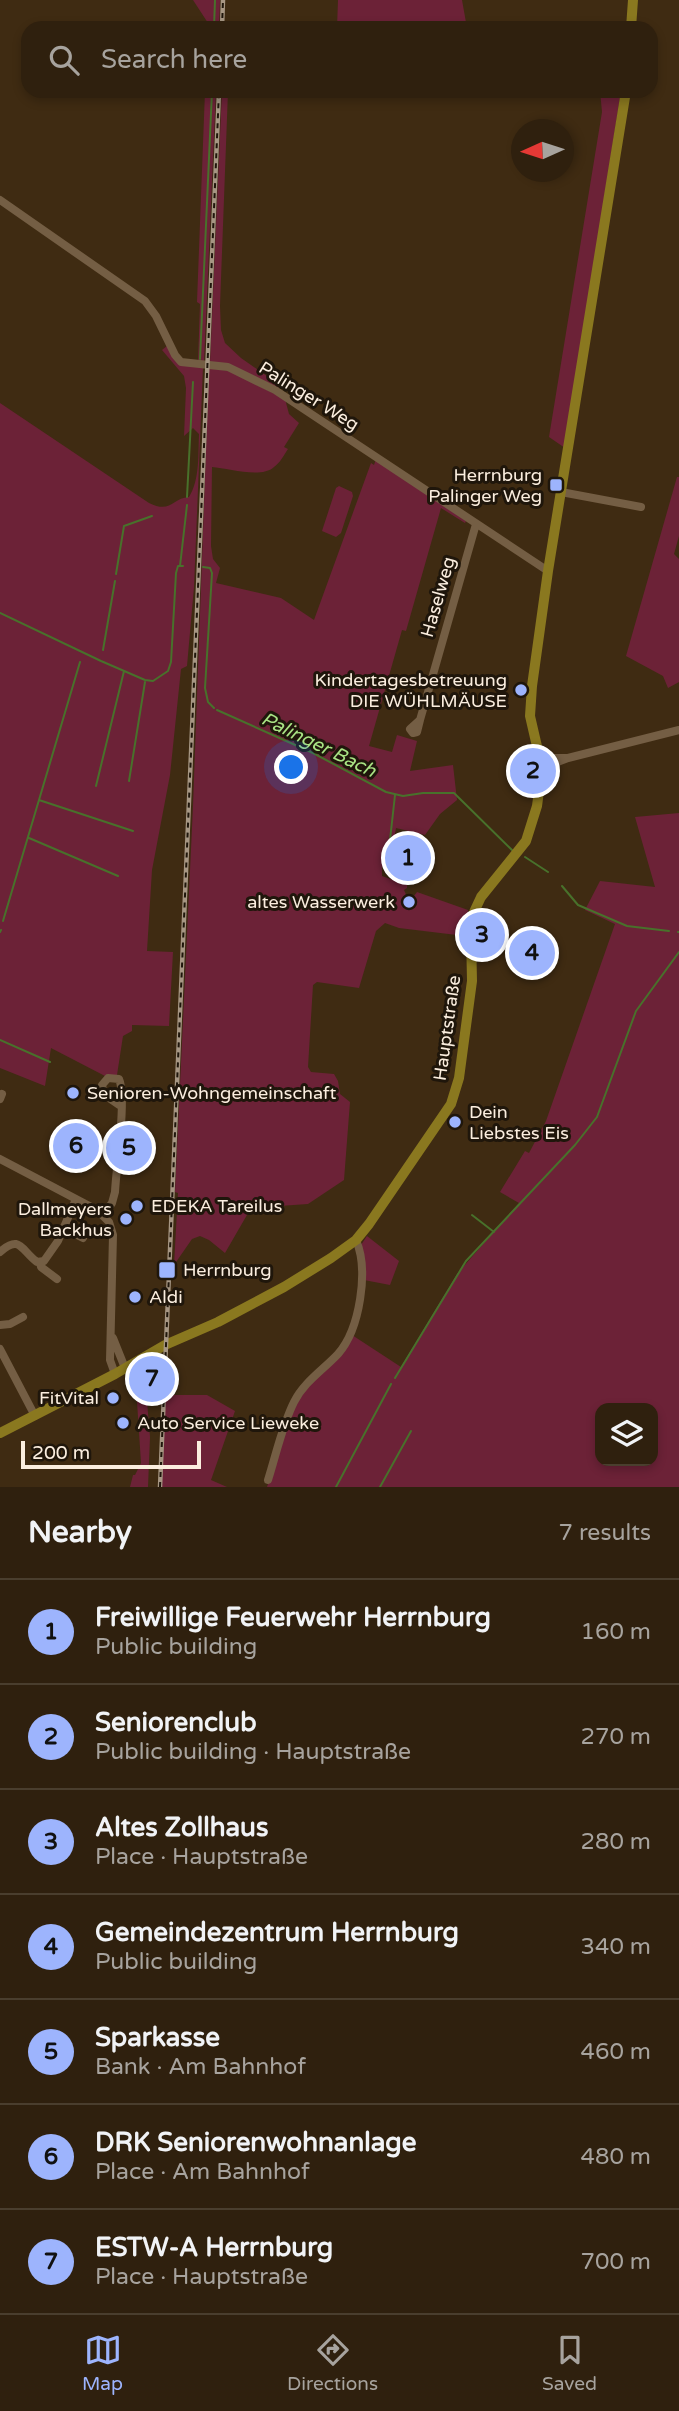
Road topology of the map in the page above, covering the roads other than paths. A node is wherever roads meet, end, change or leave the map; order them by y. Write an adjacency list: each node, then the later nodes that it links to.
1 (634, 0): 2 (main road)
2 (632, 21)
3 (625, 98): 5 (main road, Hauptstraße)
4 (0, 200): 7 (street, Palinger Weg)
5 (561, 492): 6 (street); 8 (main road, Hauptstraße)
6 (640, 506)
7 (476, 524): 8 (street, Palinger Weg); 9 (street, Haselweg)
8 (548, 571): 11 (main road, Hauptstraße)
9 (420, 720)
10 (679, 730): 11 (street)
11 (541, 763): 18 (main road, Hauptstraße)
12 (121, 1106): 12 (street); 15 (street)
13 (0, 1159): 14 (street)
14 (76, 1199): 15 (street); 16 (street)
15 (103, 1215): 25 (street)
16 (63, 1228): 17 (street); 20 (street)
17 (83, 1238)
18 (356, 1240): 25 (main road, Hauptstraße); 28 (street)
19 (0, 1252): 20 (street)
20 (40, 1262): 21 (street)
21 (57, 1279)
22 (23, 1317): 23 (street)
23 (0, 1325)
24 (0, 1349): 26 (street)
25 (120, 1371): 26 (main road, Hauptstraße)
26 (35, 1416): 27 (main road, Hauptstraße)
27 (0, 1433)
28 (268, 1480)

